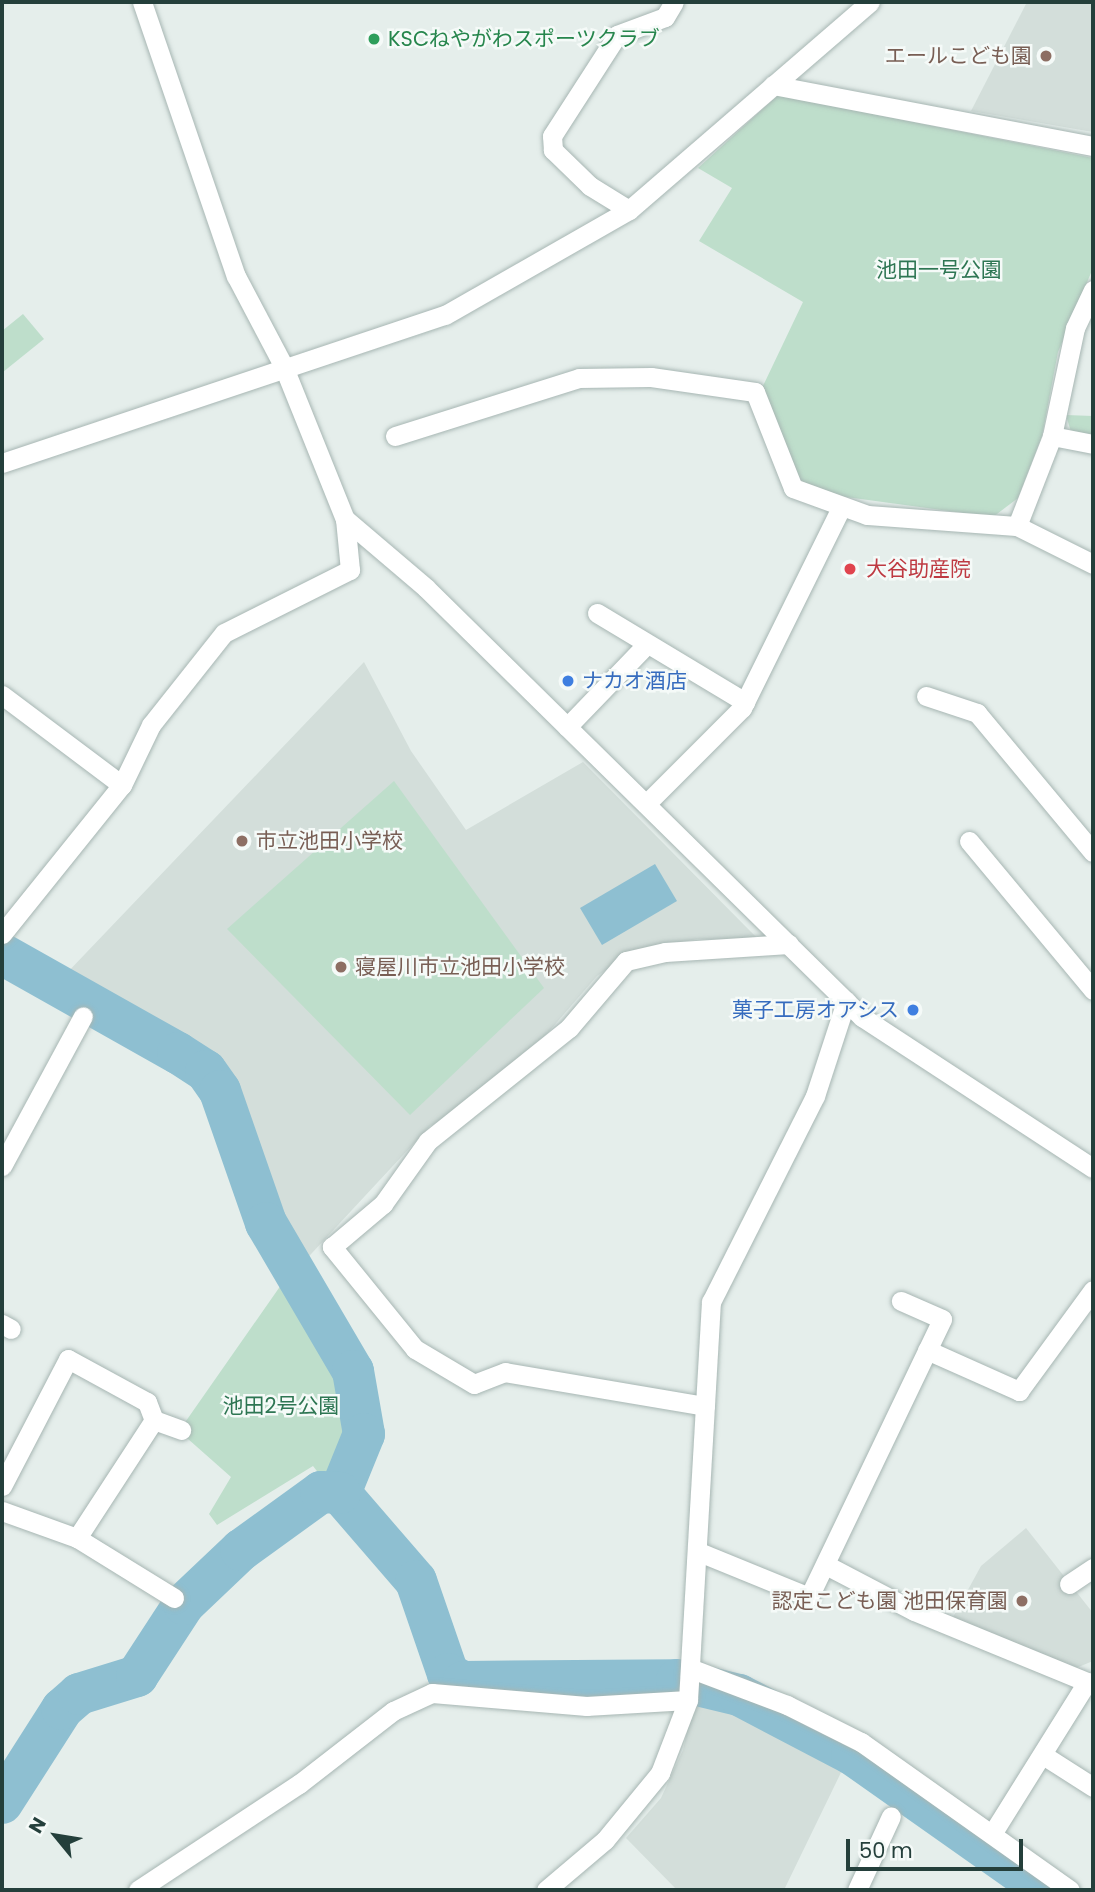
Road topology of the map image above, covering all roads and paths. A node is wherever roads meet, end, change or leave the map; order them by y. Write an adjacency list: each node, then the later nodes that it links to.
1 (142, 2): 8 (street)
2 (674, 2): 6 (street)
3 (870, 2): 4 (street)
4 (773, 85): 5 (street); 6 (street)
5 (1093, 146)
6 (629, 210): 8 (street)
7 (1093, 290): 10 (street)
8 (283, 365): 12 (street); 14 (street)
9 (395, 436): 13 (street)
10 (1052, 436): 11 (street); 15 (street)
11 (1093, 444)
12 (2, 463)
13 (842, 506): 15 (street); 21 (street)
14 (345, 519): 22 (street); 23 (street)
15 (1017, 526): 16 (street)
16 (1093, 564)
17 (597, 613): 18 (street)
18 (645, 646): 21 (street); 22 (street)
19 (2, 695): 23 (street)
20 (926, 696): 26 (street)
21 (745, 702): 24 (street)
22 (567, 727): 24 (street)
23 (122, 785): 27 (street)
24 (646, 804): 28 (street)
25 (969, 841): 29 (street)
26 (1093, 852)
27 (2, 934)
28 (789, 944): 30 (street); 37 (street)
29 (1089, 978)
30 (846, 1001): 33 (street); 37 (street)
31 (83, 1016): 32 (street)
32 (2, 1166)
33 (1093, 1168)
34 (1093, 1290): 36 (street)
35 (901, 1301): 36 (street)
36 (927, 1350): 44 (street)
37 (705, 1406): 43 (street)
38 (154, 1420): 39 (street); 40 (street); 42 (street)
39 (181, 1430)
40 (2, 1486)
41 (2, 1511): 42 (street)
42 (77, 1538): 47 (street)
43 (699, 1552): 44 (street); 49 (street)
44 (825, 1565): 48 (street)
45 (1093, 1568): 46 (street)
46 (1069, 1584)
47 (174, 1598)
48 (1090, 1681): 50 (street)
49 (690, 1683): 53 (street); 54 (street); 55 (street)
50 (1043, 1755): 51 (street); 53 (street)
51 (1093, 1787)
52 (891, 1816): 56 (street)
53 (992, 1834): 57 (street)
54 (138, 1890)
55 (546, 1890)
56 (857, 1890)
57 (1070, 1890)

